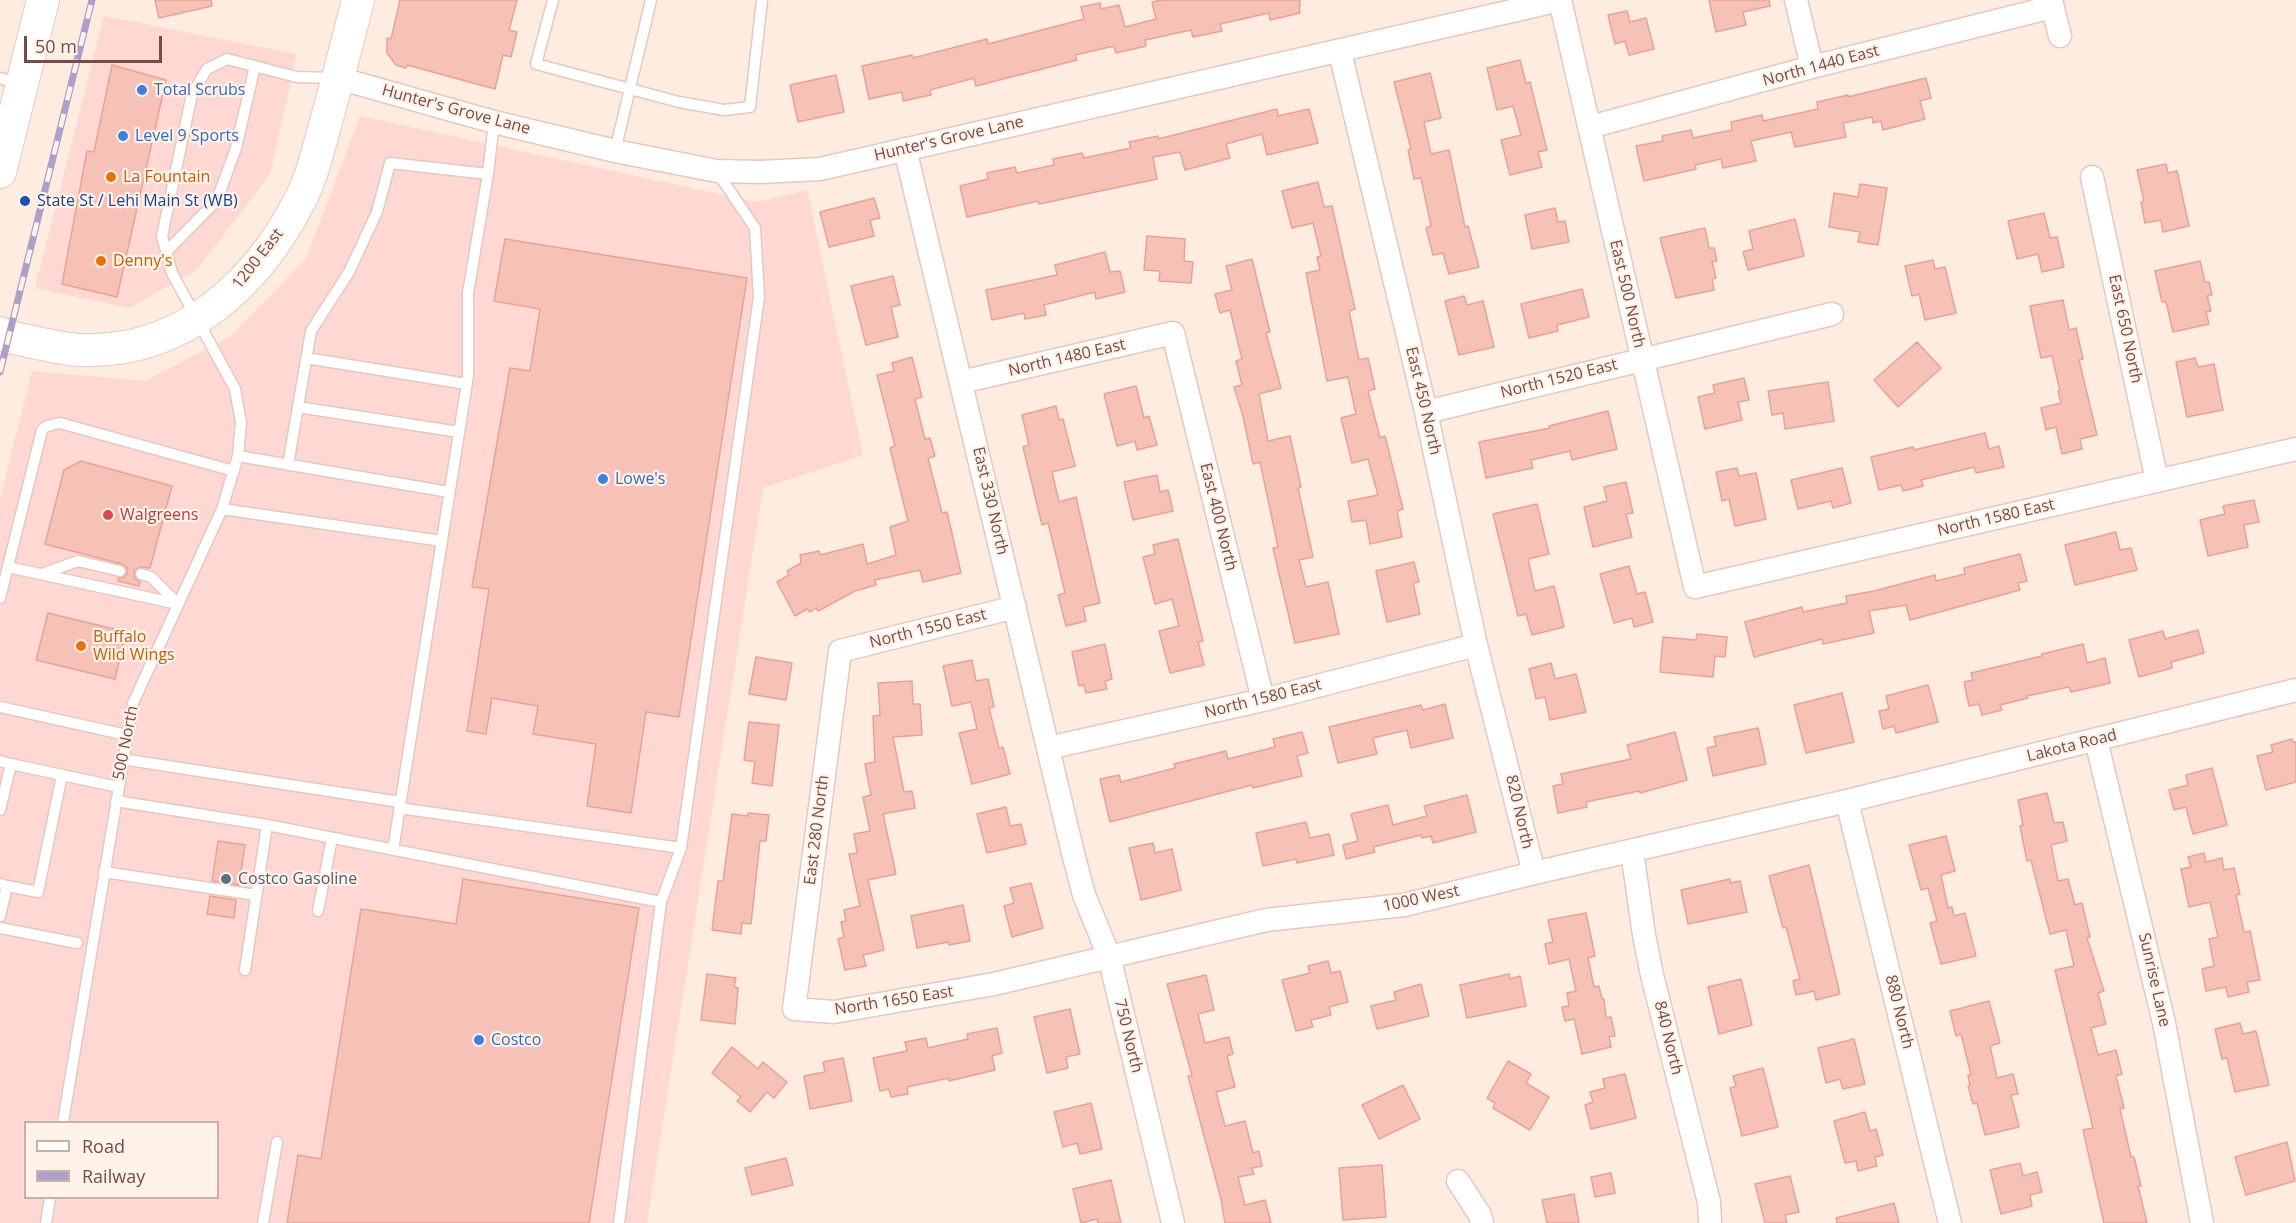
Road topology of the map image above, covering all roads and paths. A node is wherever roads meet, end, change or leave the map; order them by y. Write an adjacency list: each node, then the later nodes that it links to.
1 (43, 0): 14 (main road)
2 (358, 0): 13 (main road, 1200 East)
3 (553, 0): 15 (lane)
4 (651, 0): 15 (lane)
5 (762, 0): 15 (lane)
6 (1560, 0): 10 (street, Hunter's Grove Lane); 17 (street, East 500 North)
7 (1796, 0): 12 (street)
8 (2052, 3): 9 (street); 12 (street, North 1440 East)
9 (2060, 36)
10 (1340, 52): 18 (street, Hunter's Grove Lane); 34 (street, East 450 North)
11 (255, 66): 13 (lane, 500 North); 24 (lane); 24 (lane, 500 North)
12 (1812, 67): 17 (street, North 1440 East)
13 (338, 78): 16 (street, Hunter's Grove Lane); 26 (main road, 1200 East)
14 (11, 81): 21 (main road)
15 (631, 89): 19 (lane)
16 (494, 122): 19 (street, Hunter's Grove Lane); 22 (lane)
17 (1590, 127): 30 (street, East 500 North)
18 (905, 149): 20 (street, Hunter's Grove Lane); 31 (street, East 330 North)
19 (615, 151): 20 (street, Hunter's Grove Lane)
20 (717, 171): 72 (lane)
21 (0, 172)
22 (488, 174): 29 (lane); 32 (lane)
23 (2092, 177): 40 (street, East 650 North)
24 (166, 252): 26 (lane, 500 North)
25 (1832, 314): 30 (street, North 1520 East)
26 (197, 320): 28 (main road, 1200 East); 37 (lane, 500 North)
27 (1173, 333): 31 (street, North 1480 East); 55 (street, East 400 North)
28 (3, 336)
29 (306, 358): 32 (lane); 33 (lane)
30 (1642, 359): 34 (street, North 1520 East); 48 (street, East 500 North)
31 (961, 382): 51 (street, East 330 North)
32 (466, 384): 35 (lane)
33 (298, 407): 35 (lane); 38 (lane)
34 (1426, 412): 52 (street, East 450 North)
35 (459, 432): 41 (lane)
36 (2296, 449): 40 (street, North 1580 East)
37 (238, 456): 38 (lane); 39 (lane, 500 North)
38 (288, 465): 41 (lane)
39 (234, 471): 42 (lane, 500 North); 44 (lane)
40 (2157, 481): 48 (street, North 1580 East)
41 (450, 492): 43 (lane)
42 (222, 508): 43 (lane); 50 (lane, 500 North)
43 (442, 541): 68 (lane)
44 (8, 567): 46 (lane); 49 (lane)
45 (120, 571): 46 (lane)
46 (42, 574): 50 (lane)
47 (141, 574): 50 (lane)
48 (1695, 587)
49 (0, 598)
50 (178, 604): 57 (lane, 500 North)
51 (1015, 607): 53 (street, North 1550 East); 59 (street, East 330 North)
52 (1476, 645): 55 (street, North 1580 East); 60 (street, East 450 North)
53 (840, 651): 88 (street, East 280 North)
54 (2296, 690): 58 (street, Lakota Road)
55 (1263, 700): 59 (street, North 1580 East)
56 (0, 707): 57 (lane)
57 (127, 735): 61 (lane, 500 North)
58 (2096, 740): 67 (street, Lakota Road); 100 (street, Sunrise Lane)
59 (1048, 748): 75 (street, East 330 North)
60 (1504, 751): 77 (street, 820 North)
61 (122, 759): 65 (lane, 500 North); 68 (lane)
62 (0, 761): 63 (lane)
63 (12, 764): 64 (lane); 69 (lane)
64 (62, 775): 65 (lane); 78 (lane)
65 (117, 787): 66 (lane, 500 North)
66 (116, 801): 70 (lane); 76 (lane, 500 North)
67 (1847, 801): 74 (street, 1000 West); 99 (street, 880 North)
68 (400, 805): 72 (lane); 73 (lane)
69 (0, 810)
70 (267, 825): 71 (lane); 79 (lane)
71 (332, 838): 73 (lane); 81 (lane)
72 (681, 848): 80 (lane)
73 (393, 850): 80 (lane)
74 (1632, 851): 77 (street, 1000 West); 98 (street, 840 North)
75 (1073, 853): 85 (street, 750 North)
76 (104, 872): 79 (lane); 89 (lane, 500 North)
77 (1533, 873): 85 (street, 1000 West)
78 (3, 885): 82 (lane)
79 (256, 895): 86 (lane)
80 (661, 903): 95 (lane)
81 (318, 911)
82 (0, 916)
83 (0, 928): 84 (lane)
84 (77, 943)
85 (1108, 956): 87 (street, 1000 West); 96 (street, 750 North)
86 (245, 970)
87 (994, 984): 88 (street, North 1650 East)
88 (794, 1009)
89 (63, 1121)
90 (277, 1142): 94 (lane)
91 (1458, 1181): 97 (street)
92 (51, 1199): 93 (lane)
93 (46, 1223)
94 (263, 1223)
95 (619, 1223)
96 (1173, 1223)
97 (1482, 1223)
98 (1710, 1223)
99 (1950, 1223)
100 (2202, 1223)

